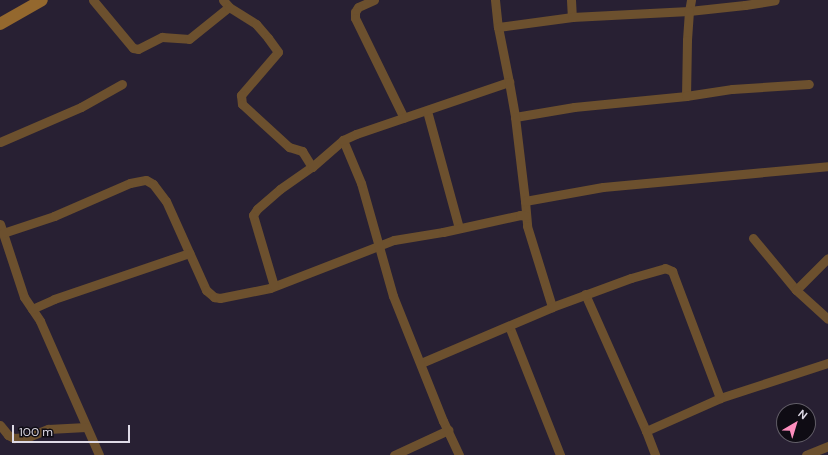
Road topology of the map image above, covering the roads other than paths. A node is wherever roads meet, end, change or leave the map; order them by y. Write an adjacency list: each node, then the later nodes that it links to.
1 (42, 0): 11 (main road)
2 (93, 0): 8 (street)
3 (374, 0): 19 (street)
4 (495, 0): 12 (street)
5 (571, 0): 10 (street)
6 (691, 0): 9 (street)
7 (775, 0): 9 (street)
8 (226, 3): 23 (street)
9 (689, 11): 10 (street); 16 (street)
10 (572, 17): 12 (street)
11 (0, 24)
12 (498, 27): 13 (street)
13 (509, 82): 17 (street); 18 (street)
14 (122, 84): 21 (street)
15 (809, 84): 16 (street)
16 (686, 96): 18 (street)
17 (427, 111): 19 (street); 27 (street)
18 (515, 117): 24 (street)
19 (404, 118): 20 (street)
20 (343, 140): 23 (street); 29 (street)
21 (0, 142)
22 (828, 166): 24 (street)
23 (312, 167): 32 (street)
24 (525, 201): 25 (street)
25 (526, 216): 27 (street); 35 (street)
26 (1, 228): 30 (street); 36 (street)
27 (459, 228): 29 (street)
28 (753, 238): 33 (street)
29 (379, 246): 32 (street); 39 (street)
30 (189, 253): 32 (street); 36 (street)
31 (828, 258): 33 (street)
32 (274, 286)
33 (796, 290): 37 (street)
34 (585, 294): 35 (street); 41 (street); 45 (street)
35 (552, 307): 38 (street)
36 (32, 309): 43 (street)
37 (828, 319)
38 (510, 326): 39 (street); 50 (street)
39 (421, 363): 44 (street)
40 (828, 363): 41 (street)
41 (720, 398): 45 (street)
42 (0, 425): 43 (street)
43 (86, 428): 47 (street)
44 (448, 430): 48 (street); 49 (street)
45 (646, 431): 51 (street)
46 (828, 446): 52 (street)
47 (99, 455)
48 (394, 455)
49 (459, 455)
50 (560, 455)
51 (655, 455)
52 (806, 455)

